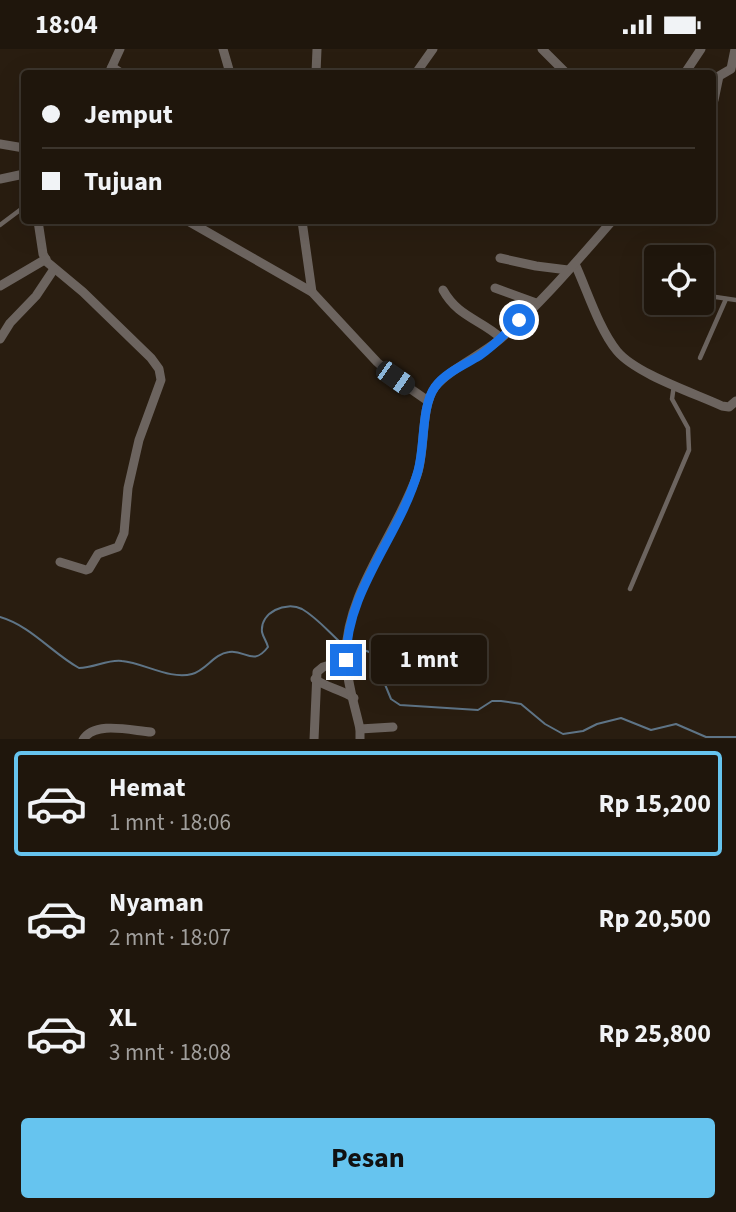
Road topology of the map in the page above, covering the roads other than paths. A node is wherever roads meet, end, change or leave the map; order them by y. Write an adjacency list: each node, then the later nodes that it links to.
1 (120, 49): 8 (street)
2 (223, 49): 9 (street)
3 (317, 49): 10 (street)
4 (433, 49): 11 (street)
5 (542, 49): 12 (street)
6 (701, 49): 13 (street)
7 (735, 49): 14 (street)
8 (110, 70)
9 (228, 70)
10 (316, 70)
11 (418, 70)
12 (563, 70)
13 (687, 70)
14 (716, 90)
15 (0, 144): 16 (street)
16 (21, 148)
17 (21, 174): 18 (street)
18 (0, 179)
19 (21, 209): 24 (lane)
20 (39, 224): 26 (street)
21 (193, 224): 32 (street)
22 (302, 224): 32 (street)
23 (609, 224): 27 (street)
24 (0, 225)
25 (500, 258): 27 (street)
26 (46, 259): 28 (street); 29 (street)
27 (571, 267): 36 (street); 40 (street)
28 (54, 269): 38 (street); 43 (street)
29 (0, 286)
30 (495, 288): 36 (street)
31 (443, 290): 37 (street)
32 (312, 292): 41 (street)
33 (714, 297): 34 (lane)
34 (726, 299): 35 (lane); 39 (lane)
35 (736, 300)
36 (536, 303): 37 (street)
37 (501, 338): 41 (street)
38 (0, 339)
39 (700, 358)
40 (674, 384): 42 (street); 44 (lane)
41 (428, 401): 45 (street)
42 (736, 401)
43 (60, 562)
44 (630, 589)
45 (346, 656): 46 (street); 47 (street)
46 (315, 679): 47 (street); 52 (street)
47 (354, 699): 50 (street)
48 (393, 727): 50 (street)
49 (151, 733): 51 (street)
50 (360, 734)
51 (83, 739)
52 (314, 739)

